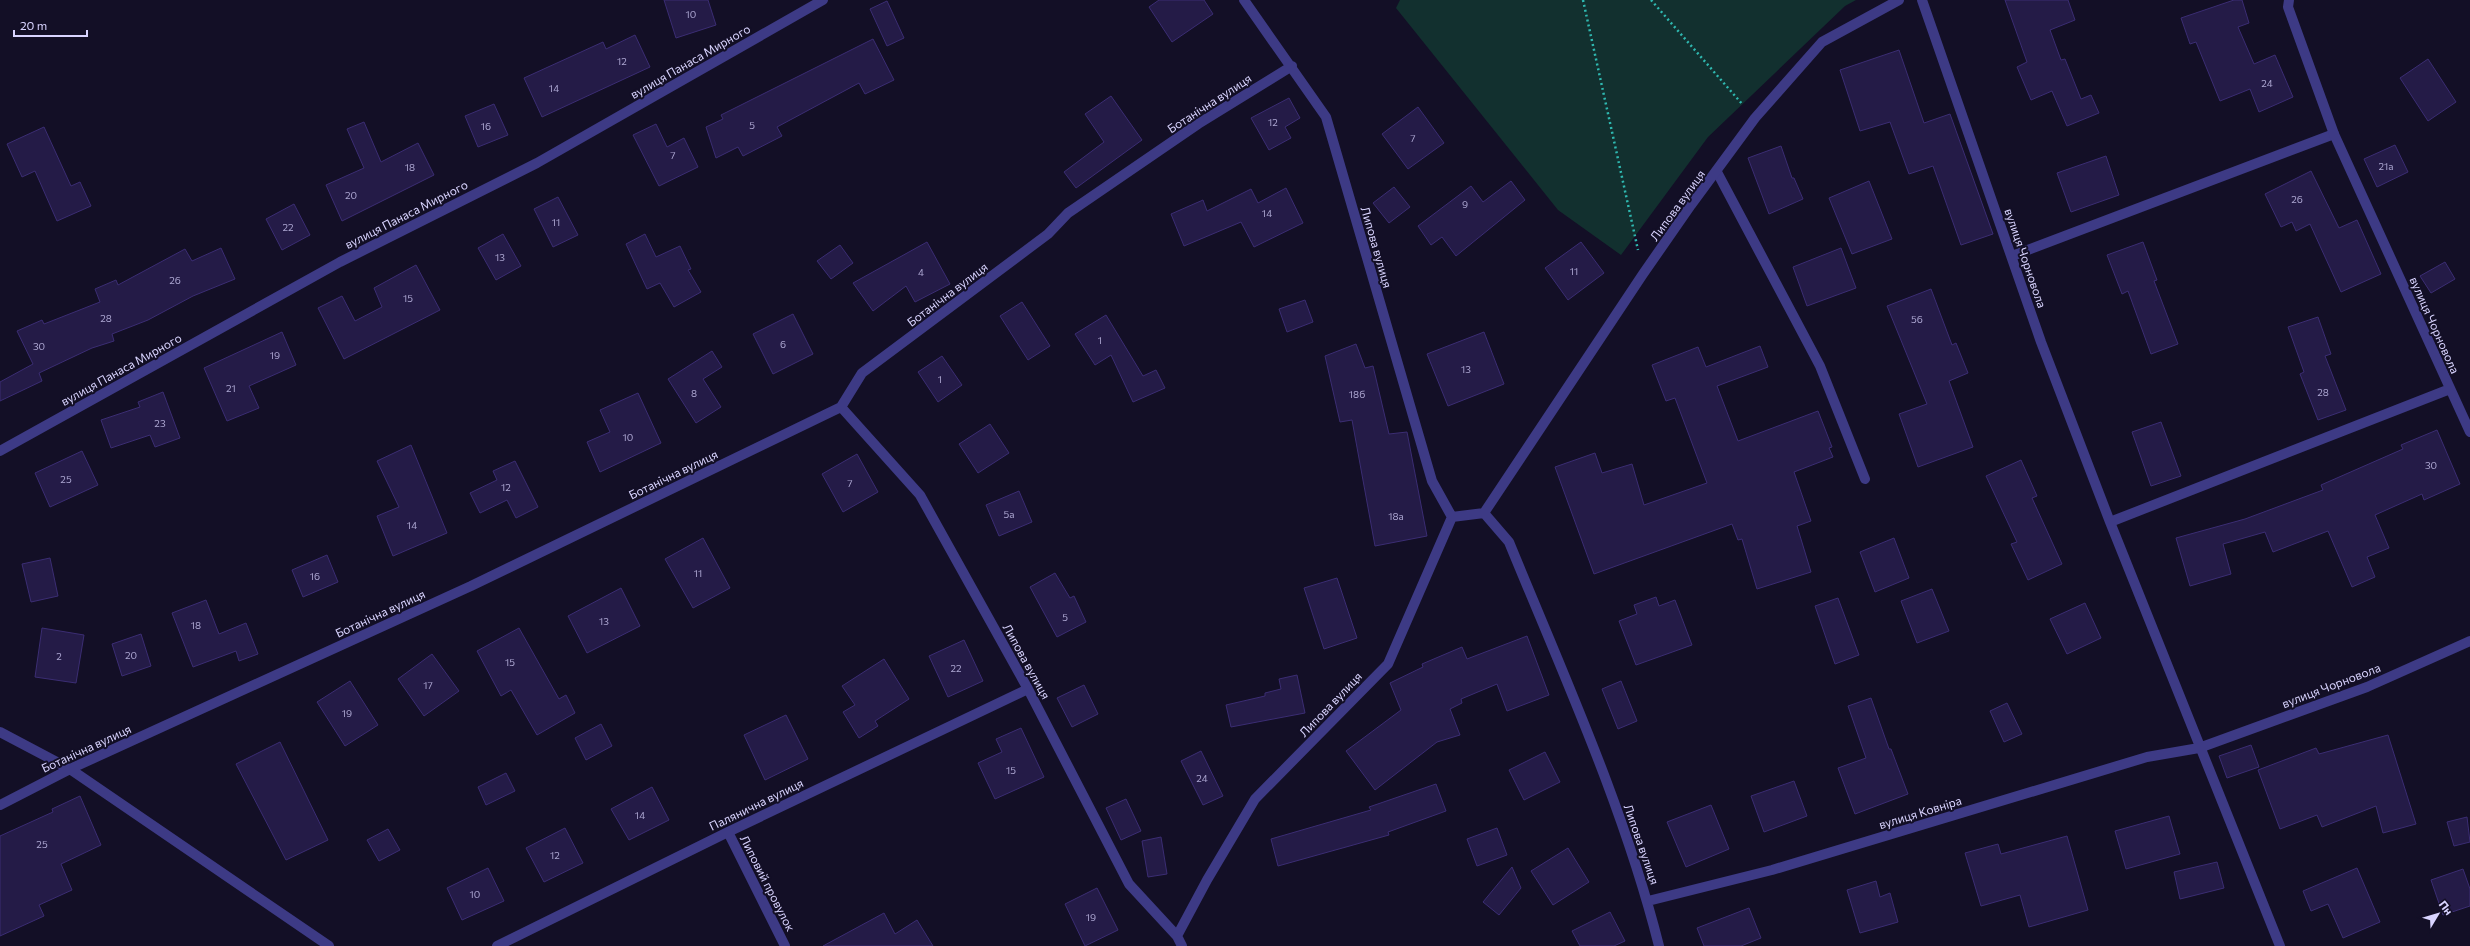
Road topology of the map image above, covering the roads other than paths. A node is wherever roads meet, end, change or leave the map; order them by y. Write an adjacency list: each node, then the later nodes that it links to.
1 (823, 0): 13 (street, вулиця Панаса Мирного)
2 (1244, 0): 6 (street, Липова вулиця)
3 (1898, 0): 8 (street, Липова вулиця)
4 (1922, 0): 9 (street, вулиця Чорновола)
5 (2289, 0): 7 (street, вулиця Чорновола)
6 (1292, 66): 11 (street, Ботанічна вулиця); 16 (street, Липова вулиця)
7 (2334, 134): 9 (street); 10 (street, вулиця Чорновола)
8 (1717, 172): 14 (street); 15 (street, Липова вулиця)
9 (2012, 256): 17 (street, вулиця Чорновола)
10 (2450, 389): 12 (street); 17 (street, вулиця Чорновола)
11 (841, 407): 19 (street, Липова вулиця); 22 (street, Ботанічна вулиця)
12 (2470, 432)
13 (0, 451)
14 (1865, 479)
15 (1484, 513): 16 (street); 25 (street, Липова вулиця)
16 (1452, 517): 26 (street, Липова вулиця)
17 (2110, 522): 21 (street, вулиця Чорновола)
18 (2470, 642): 21 (street, вулиця Чорновола)
19 (1028, 689): 24 (street, Палянична вулиця); 26 (street, Липова вулиця)
20 (0, 732): 22 (street)
21 (2199, 748): 25 (street, вулиця Ковніра); 32 (street, вулиця Чорновола)
22 (70, 769): 23 (street, Ботанічна вулиця); 27 (street)
23 (0, 805)
24 (728, 832): 28 (street, Палянична вулиця); 29 (street, Липовий провулок)
25 (1648, 901): 31 (street, Липова вулиця)
26 (1177, 936): 30 (street, Липова вулиця)
27 (329, 946)
28 (498, 946)
29 (785, 946)
30 (1182, 946)
31 (1659, 946)
32 (2280, 946)

